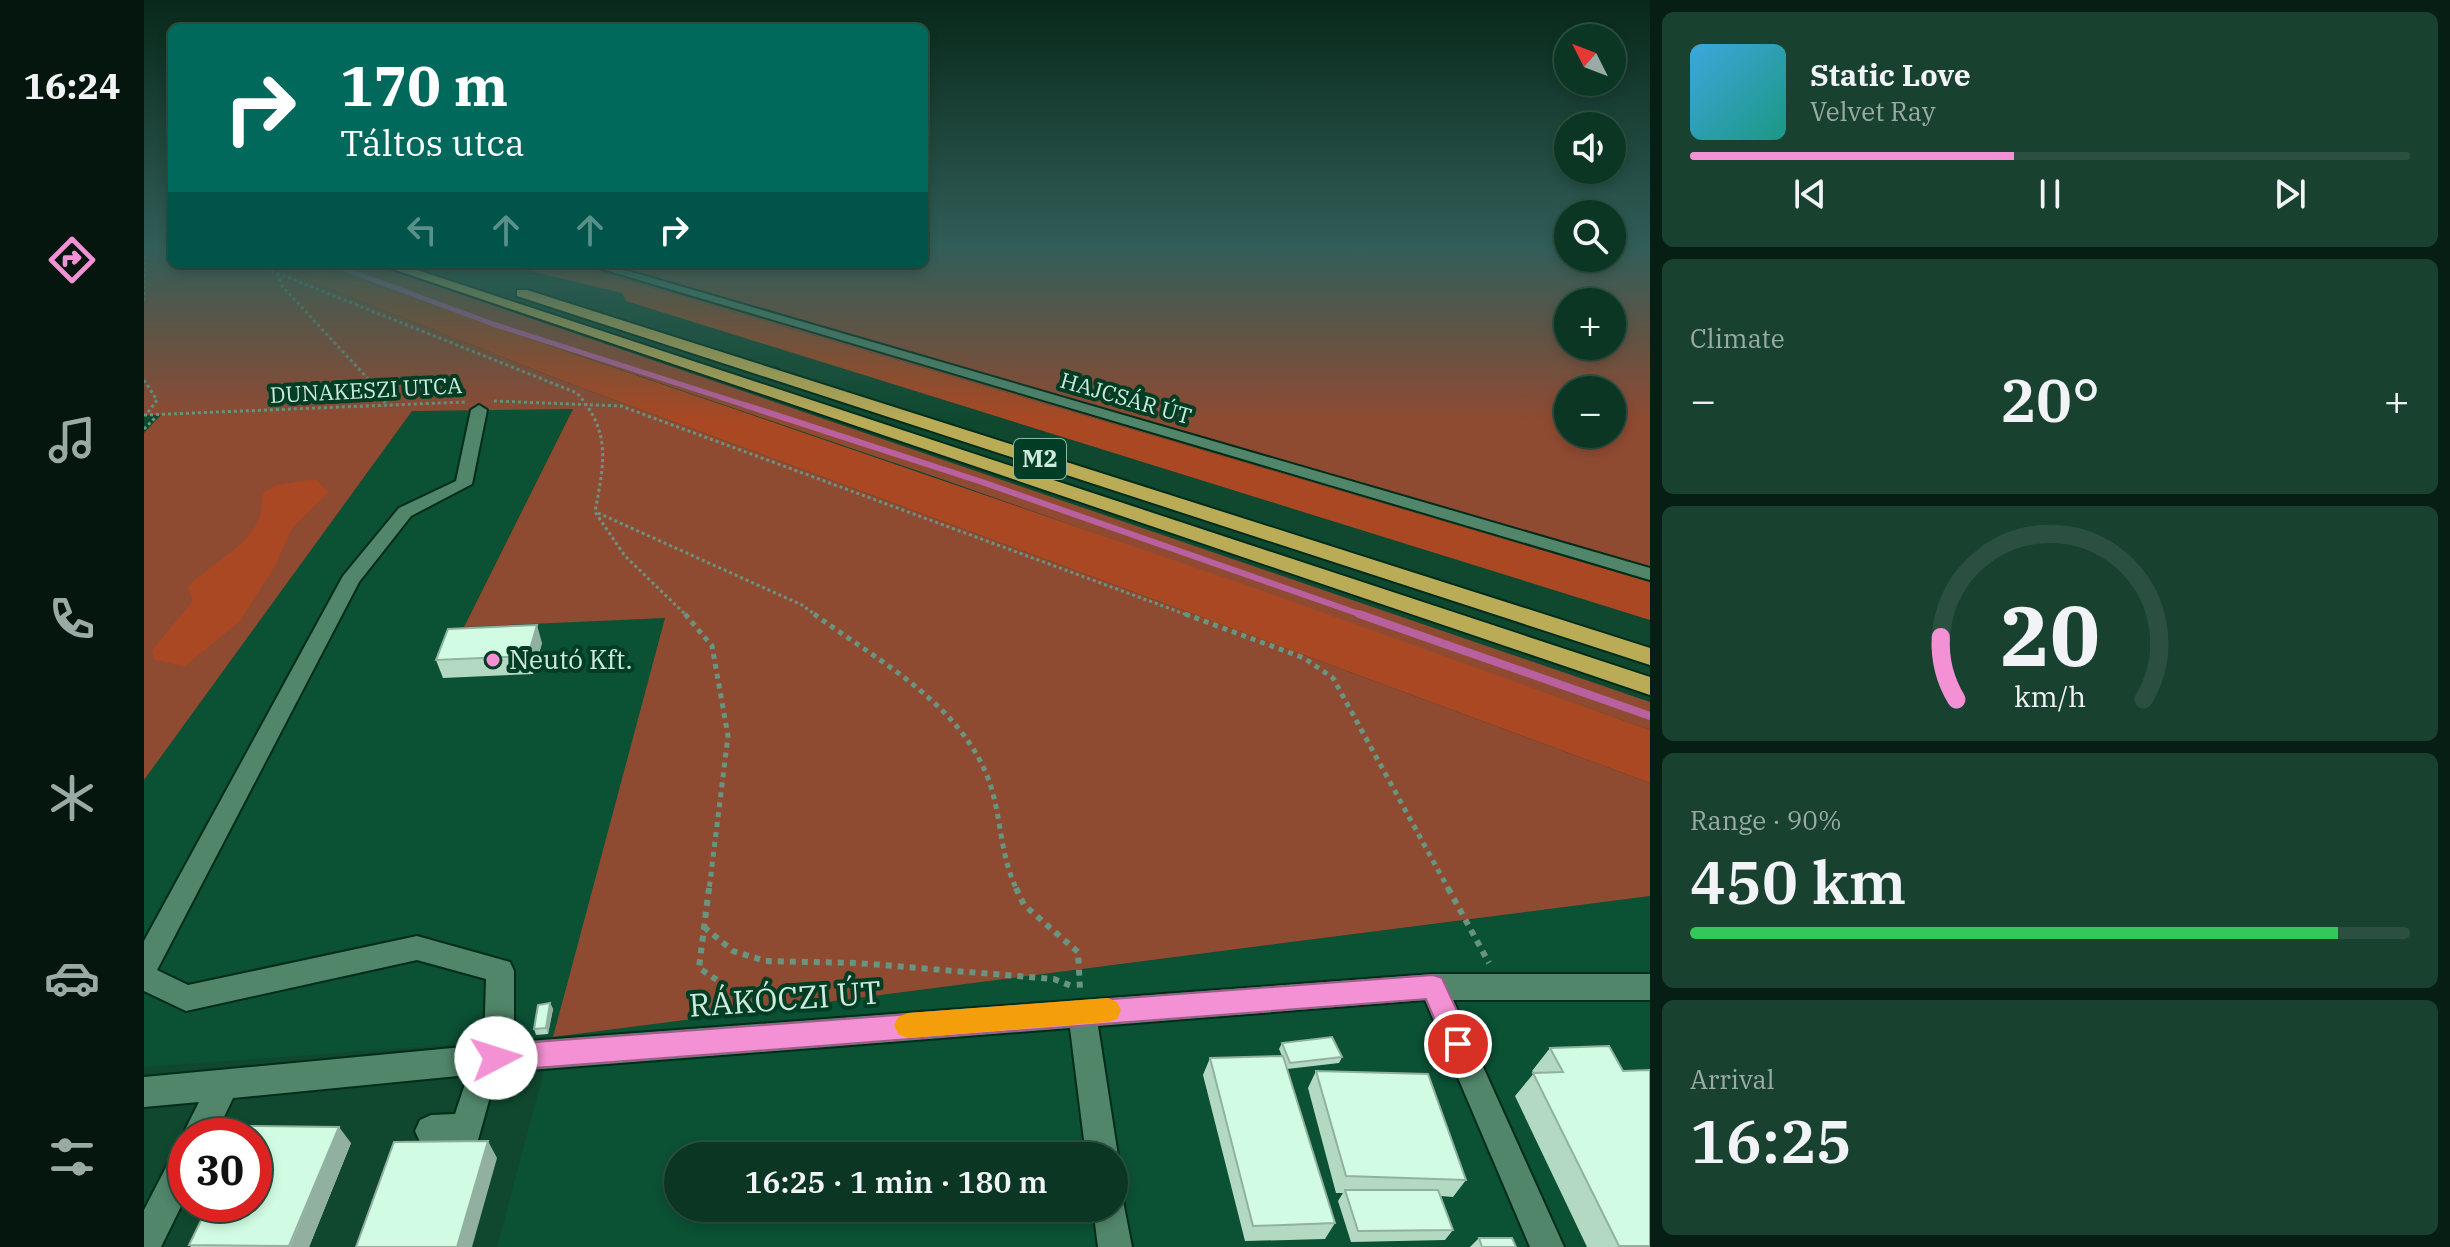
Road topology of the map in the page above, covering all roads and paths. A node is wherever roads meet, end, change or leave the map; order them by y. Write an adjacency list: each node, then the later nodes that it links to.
1 (300, 305): 10 (path)
2 (357, 305): 12 (path)
3 (508, 305): 20 (highway, M2)
4 (557, 305): 19 (highway, M2)
5 (727, 305): 6 (street, HAJCSÁR ÚT)
6 (756, 314): 7 (street); 13 (street, HAJCSÁR ÚT)
7 (739, 323)
8 (144, 380): 14 (path)
9 (1094, 396): 13 (street)
10 (385, 403): 11 (path, DUNAKESZI UTCA); 15 (path, DUNAKESZI UTCA)
11 (482, 404): 12 (path, DUNAKESZI UTCA); 22 (street)
12 (590, 406): 17 (path); 25 (path, DUNAKESZI UTCA)
13 (1079, 408): 18 (street, HAJCSÁR ÚT)
14 (145, 415): 15 (path, DUNAKESZI UTCA)
15 (156, 417): 16 (path)
16 (144, 429)
17 (595, 512): 21 (path); 27 (path)
18 (1650, 574)
19 (1650, 657)
20 (1650, 686)
21 (704, 927): 27 (path); 28 (path)
22 (144, 968)
23 (144, 977): 29 (street)
24 (1433, 987): 25 (street, RÁKÓCZI ÚT); 27 (street, RÁKÓCZI ÚT); 39 (street)
25 (1502, 987): 26 (street, RÁKÓCZI ÚT)
26 (1650, 987)
27 (1081, 1001): 28 (street, RÁKÓCZI ÚT); 34 (street)
28 (798, 1033): 29 (street, RÁKÓCZI ÚT)
29 (496, 1058): 30 (street, RÁKÓCZI ÚT); 33 (street)
30 (224, 1084): 31 (street, RÁKÓCZI ÚT); 32 (street)
31 (144, 1092)
32 (207, 1118)
33 (431, 1131)
34 (1100, 1142)
35 (168, 1197): 37 (street)
36 (1112, 1222): 38 (street)
37 (144, 1246)
38 (1115, 1247)
39 (1547, 1247)

